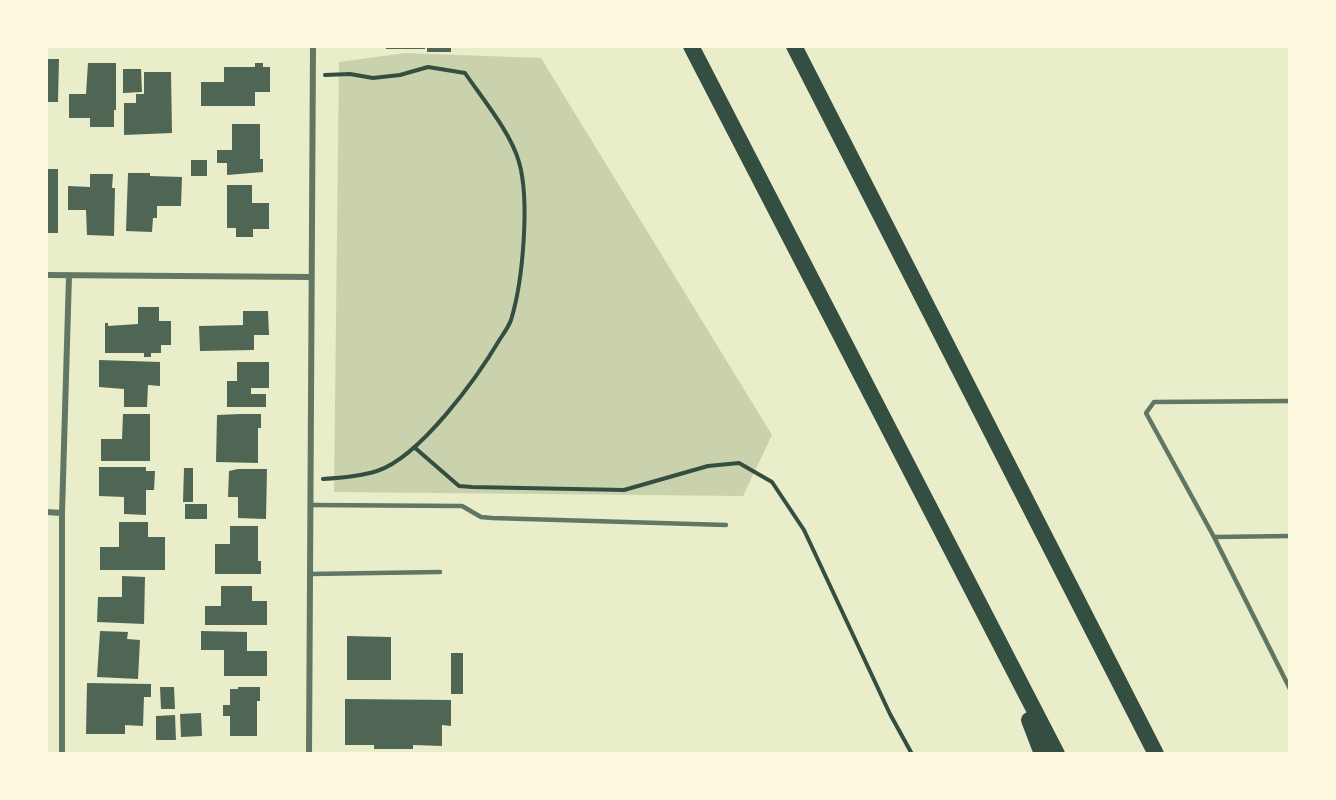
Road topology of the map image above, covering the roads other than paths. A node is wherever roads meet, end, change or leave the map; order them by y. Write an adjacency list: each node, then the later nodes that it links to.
1 (313, 46): 6 (street)
2 (691, 46): 16 (highway)
3 (794, 46): 22 (highway)
4 (46, 275): 5 (street)
5 (69, 276): 6 (street); 10 (street)
6 (311, 277): 8 (street)
7 (1290, 401): 13 (lane)
8 (309, 505): 11 (lane); 15 (street)
9 (46, 512): 10 (street)
10 (63, 513): 18 (street)
11 (726, 525)
12 (1290, 536): 13 (lane)
13 (1214, 537): 17 (lane)
14 (440, 572): 15 (lane)
15 (309, 574): 19 (street)
16 (1000, 647): 20 (highway); 21 (highway)
17 (1289, 688)
18 (63, 753)
19 (309, 753)
20 (1042, 753)
21 (1057, 753)
22 (1156, 753)

